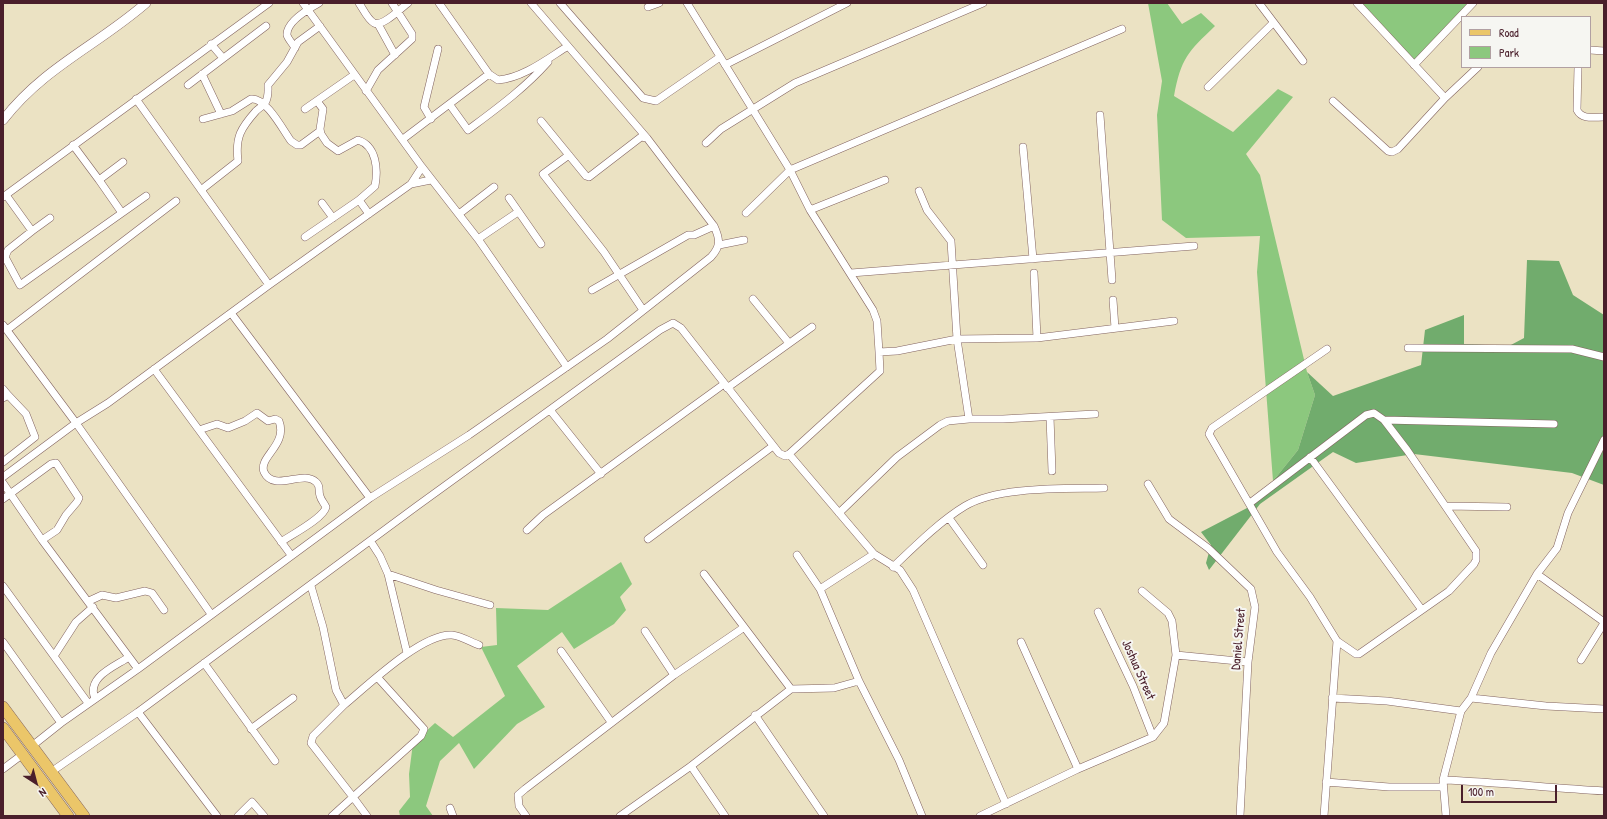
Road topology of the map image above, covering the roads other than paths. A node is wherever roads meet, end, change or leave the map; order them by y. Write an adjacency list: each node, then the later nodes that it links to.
1 (137, 3): 55 (street)
2 (146, 3): 61 (street)
3 (269, 3): 26 (street)
4 (320, 3): 18 (street)
5 (359, 3): 22 (street)
6 (392, 3): 20 (street)
7 (408, 3): 20 (street)
8 (439, 3): 42 (street)
9 (531, 3): 27 (street)
10 (560, 3): 34 (street)
11 (659, 3): 19 (street)
12 (687, 3): 34 (street)
13 (847, 3): 37 (street)
14 (982, 3): 54 (street)
15 (1259, 3): 21 (street)
16 (1473, 3): 38 (street)
17 (1360, 4): 38 (street)
18 (305, 6): 24 (street); 28 (street)
19 (648, 7)
20 (398, 11): 22 (street); 32 (street)
21 (1273, 23): 36 (street); 45 (street)
22 (378, 24): 32 (street)
23 (266, 26): 35 (street)
24 (320, 26): 28 (street); 43 (street)
25 (1122, 29): 72 (street)
26 (211, 44): 35 (street); 48 (street)
27 (568, 46): 33 (street); 64 (street)
28 (295, 48): 51 (street)
29 (438, 49): 59 (street)
30 (1591, 50): 31 (street)
31 (1604, 50)
32 (395, 55): 46 (street)
33 (552, 56): 42 (street); 52 (street)
34 (720, 57): 37 (street)
35 (223, 58): 41 (street)
36 (1303, 61)
37 (725, 65): 54 (street)
38 (1414, 65): 47 (street)
39 (1477, 68): 47 (street)
40 (1578, 68): 58 (street)
41 (202, 74): 44 (street); 56 (street)
42 (489, 74): 52 (street)
43 (354, 75): 46 (street); 49 (street)
44 (188, 85)
45 (1208, 87)
46 (366, 91): 65 (street)
47 (1445, 98): 50 (street)
48 (136, 99): 67 (street); 78 (street)
49 (317, 101): 53 (street); 63 (street)
50 (1333, 101)
51 (265, 104): 56 (street); 63 (street); 78 (street)
52 (450, 105): 59 (street)
53 (305, 109)
54 (751, 109): 66 (street); 72 (street)
55 (3, 112)
56 (221, 114): 60 (street)
57 (1100, 115): 102 (street)
58 (1604, 117)
59 (431, 118): 65 (street)
60 (202, 119)
61 (3, 120)
62 (541, 121): 69 (street)
63 (320, 131): 83 (street)
64 (647, 138): 69 (street); 94 (street)
65 (403, 139): 71 (street)
66 (706, 143)
67 (74, 145): 73 (street); 80 (street)
68 (1023, 147): 103 (street)
69 (568, 155): 107 (street)
70 (123, 162): 73 (street)
71 (422, 167): 74 (street); 76 (street)
72 (790, 170): 86 (street); 89 (street)
73 (99, 180): 88 (street)
74 (432, 180): 76 (street); 91 (street)
75 (885, 180): 86 (street)
76 (411, 184): 90 (street)
77 (494, 187): 91 (street)
78 (201, 190): 109 (street)
79 (919, 191): 104 (street)
80 (4, 196): 95 (street)
81 (146, 196): 88 (street)
82 (509, 198): 87 (street)
83 (359, 200): 90 (street); 93 (street)
84 (176, 201): 117 (street)
85 (322, 203): 93 (street)
86 (810, 210): 105 (street)
87 (518, 212): 97 (street); 99 (street)
88 (122, 213): 95 (street)
89 (746, 213)
90 (368, 214): 109 (street)
91 (459, 214): 97 (street)
92 (50, 218): 95 (street)
93 (333, 218): 96 (street)
94 (714, 226): 100 (street); 107 (street)
95 (32, 231)
96 (305, 237)
97 (478, 239): 126 (street)
98 (744, 240): 100 (street)
99 (541, 244)
100 (719, 245): 113 (street)
101 (1194, 246): 102 (street)
102 (1111, 252): 103 (street); 108 (street)
103 (1033, 259): 104 (street)
104 (954, 265): 105 (street); 120 (street)
105 (851, 273): 124 (street)
106 (1034, 273): 119 (street)
107 (621, 274): 110 (street); 113 (street)
108 (1112, 280)
109 (269, 285): 114 (street)
110 (592, 290)
111 (753, 299): 121 (street)
112 (1113, 300): 118 (street)
113 (644, 310): 126 (street)
114 (231, 313): 127 (street); 151 (street)
115 (1174, 321): 118 (street)
116 (812, 327): 121 (street)
117 (5, 328): 136 (street)
118 (1115, 328): 119 (street)
119 (1037, 338): 120 (street)
120 (957, 339): 124 (street); 134 (street)
121 (789, 343): 128 (street)
122 (1408, 348): 125 (street)
123 (1327, 349): 153 (street)
124 (879, 352): 141 (street)
125 (1604, 357)
126 (567, 367): 151 (street)
127 (154, 369): 136 (street); 138 (street)
128 (725, 386): 131 (street); 140 (street); 145 (street)
129 (3, 389): 130 (street)
130 (6, 397): 143 (street)
131 (550, 410): 145 (street); 162 (street)
132 (1095, 414): 133 (street)
133 (1050, 417): 134 (street); 144 (street)
134 (969, 419): 156 (street)
135 (1384, 420): 137 (street); 142 (street); 154 (street)
136 (76, 423): 146 (street); 180 (street)
137 (1554, 424)
138 (199, 430): 161 (street); 161 (street)
139 (1604, 440): 170 (street)
140 (773, 446): 141 (street); 159 (street)
141 (789, 454): 156 (street)
142 (1310, 457): 153 (street); 178 (street)
143 (3, 462)
144 (1052, 471)
145 (601, 474): 158 (street)
146 (3, 477)
147 (3, 483): 150 (street)
148 (1148, 484): 194 (street, Daniel Street)
149 (1104, 488): 157 (street)
150 (11, 494): 152 (street); 160 (street); 160 (street)
151 (370, 498): 164 (street)
152 (3, 500)
153 (1250, 503): 184 (street)
154 (1446, 506): 155 (street); 178 (street)
155 (1507, 507)
156 (839, 513): 163 (street)
157 (949, 518): 166 (street); 167 (street)
158 (528, 530)
159 (648, 539)
160 (42, 540): 175 (street)
161 (281, 542): 164 (street)
162 (371, 542): 168 (street); 172 (street)
163 (874, 554): 167 (street); 173 (street)
164 (291, 555): 180 (street)
165 (797, 555): 173 (street)
166 (983, 564)
167 (893, 567): 228 (street)
168 (388, 574): 176 (street); 189 (street)
169 (704, 574): 182 (street)
170 (1537, 574): 181 (street); 203 (street)
171 (3, 586): 191 (street)
172 (311, 586): 195 (street); 206 (street)
173 (820, 589): 199 (street)
174 (1142, 591): 190 (street)
175 (91, 604): 177 (street); 191 (street); 192 (street)
176 (490, 605)
177 (164, 610)
178 (1422, 610): 184 (street)
179 (1098, 612): 216 (street, Joshua Street)
180 (211, 614): 196 (street)
181 (1604, 622): 193 (street)
182 (743, 628): 197 (street); 200 (street)
183 (645, 631): 197 (street)
184 (1337, 641): 202 (street)
185 (3, 642): 213 (street)
186 (1021, 642): 222 (street)
187 (479, 645): 189 (street)
188 (561, 651): 212 (street)
189 (407, 653): 198 (street)
190 (1176, 655): 194 (street); 216 (street)
191 (54, 656): 205 (street)
192 (129, 658): 196 (street); 204 (street)
193 (1580, 660)
194 (1248, 662): 244 (street, Daniel Street)
195 (204, 663): 210 (street); 215 (street)
196 (138, 669): 204 (street)
197 (674, 675): 212 (street)
198 (378, 678): 206 (street); 227 (street)
199 (859, 681): 200 (street); 242 (street)
200 (791, 689): 211 (street)
201 (293, 698): 215 (street)
202 (1332, 698): 209 (street); 224 (street)
203 (1471, 698): 208 (street); 209 (street)
204 (95, 699): 205 (street)
205 (88, 703): 213 (street)
206 (344, 705): 227 (street)
207 (3, 707): 217 (main road)
208 (1604, 709)
209 (1462, 711): 225 (street)
210 (138, 712): 223 (street); 233 (street)
211 (755, 715): 220 (street); 241 (street)
212 (611, 722): 239 (street)
213 (61, 723): 217 (street)
214 (3, 728): 218 (main road)
215 (251, 729): 219 (street)
216 (1153, 737): 222 (street)
217 (32, 746): 223 (main road)
218 (23, 754): 221 (street); 231 (main road)
219 (275, 762)
220 (691, 766): 230 (street); 240 (street)
221 (3, 769)
222 (1078, 769): 228 (street)
223 (51, 772): 232 (main road)
224 (1326, 782): 225 (street); 245 (street)
225 (1443, 784): 226 (street); 246 (street)
226 (1604, 791)
227 (353, 797): 236 (street); 237 (street)
228 (1006, 804): 243 (street)
229 (450, 808): 238 (street)
230 (623, 815)
231 (68, 816)
232 (84, 816)
233 (217, 816)
234 (238, 816): 235 (street)
235 (264, 816)
236 (332, 816)
237 (367, 816)
238 (453, 816)
239 (526, 816)
240 (725, 816)
241 (824, 816)
242 (922, 816)
243 (980, 816)
244 (1240, 816)
245 (1324, 816)
246 (1446, 816)

